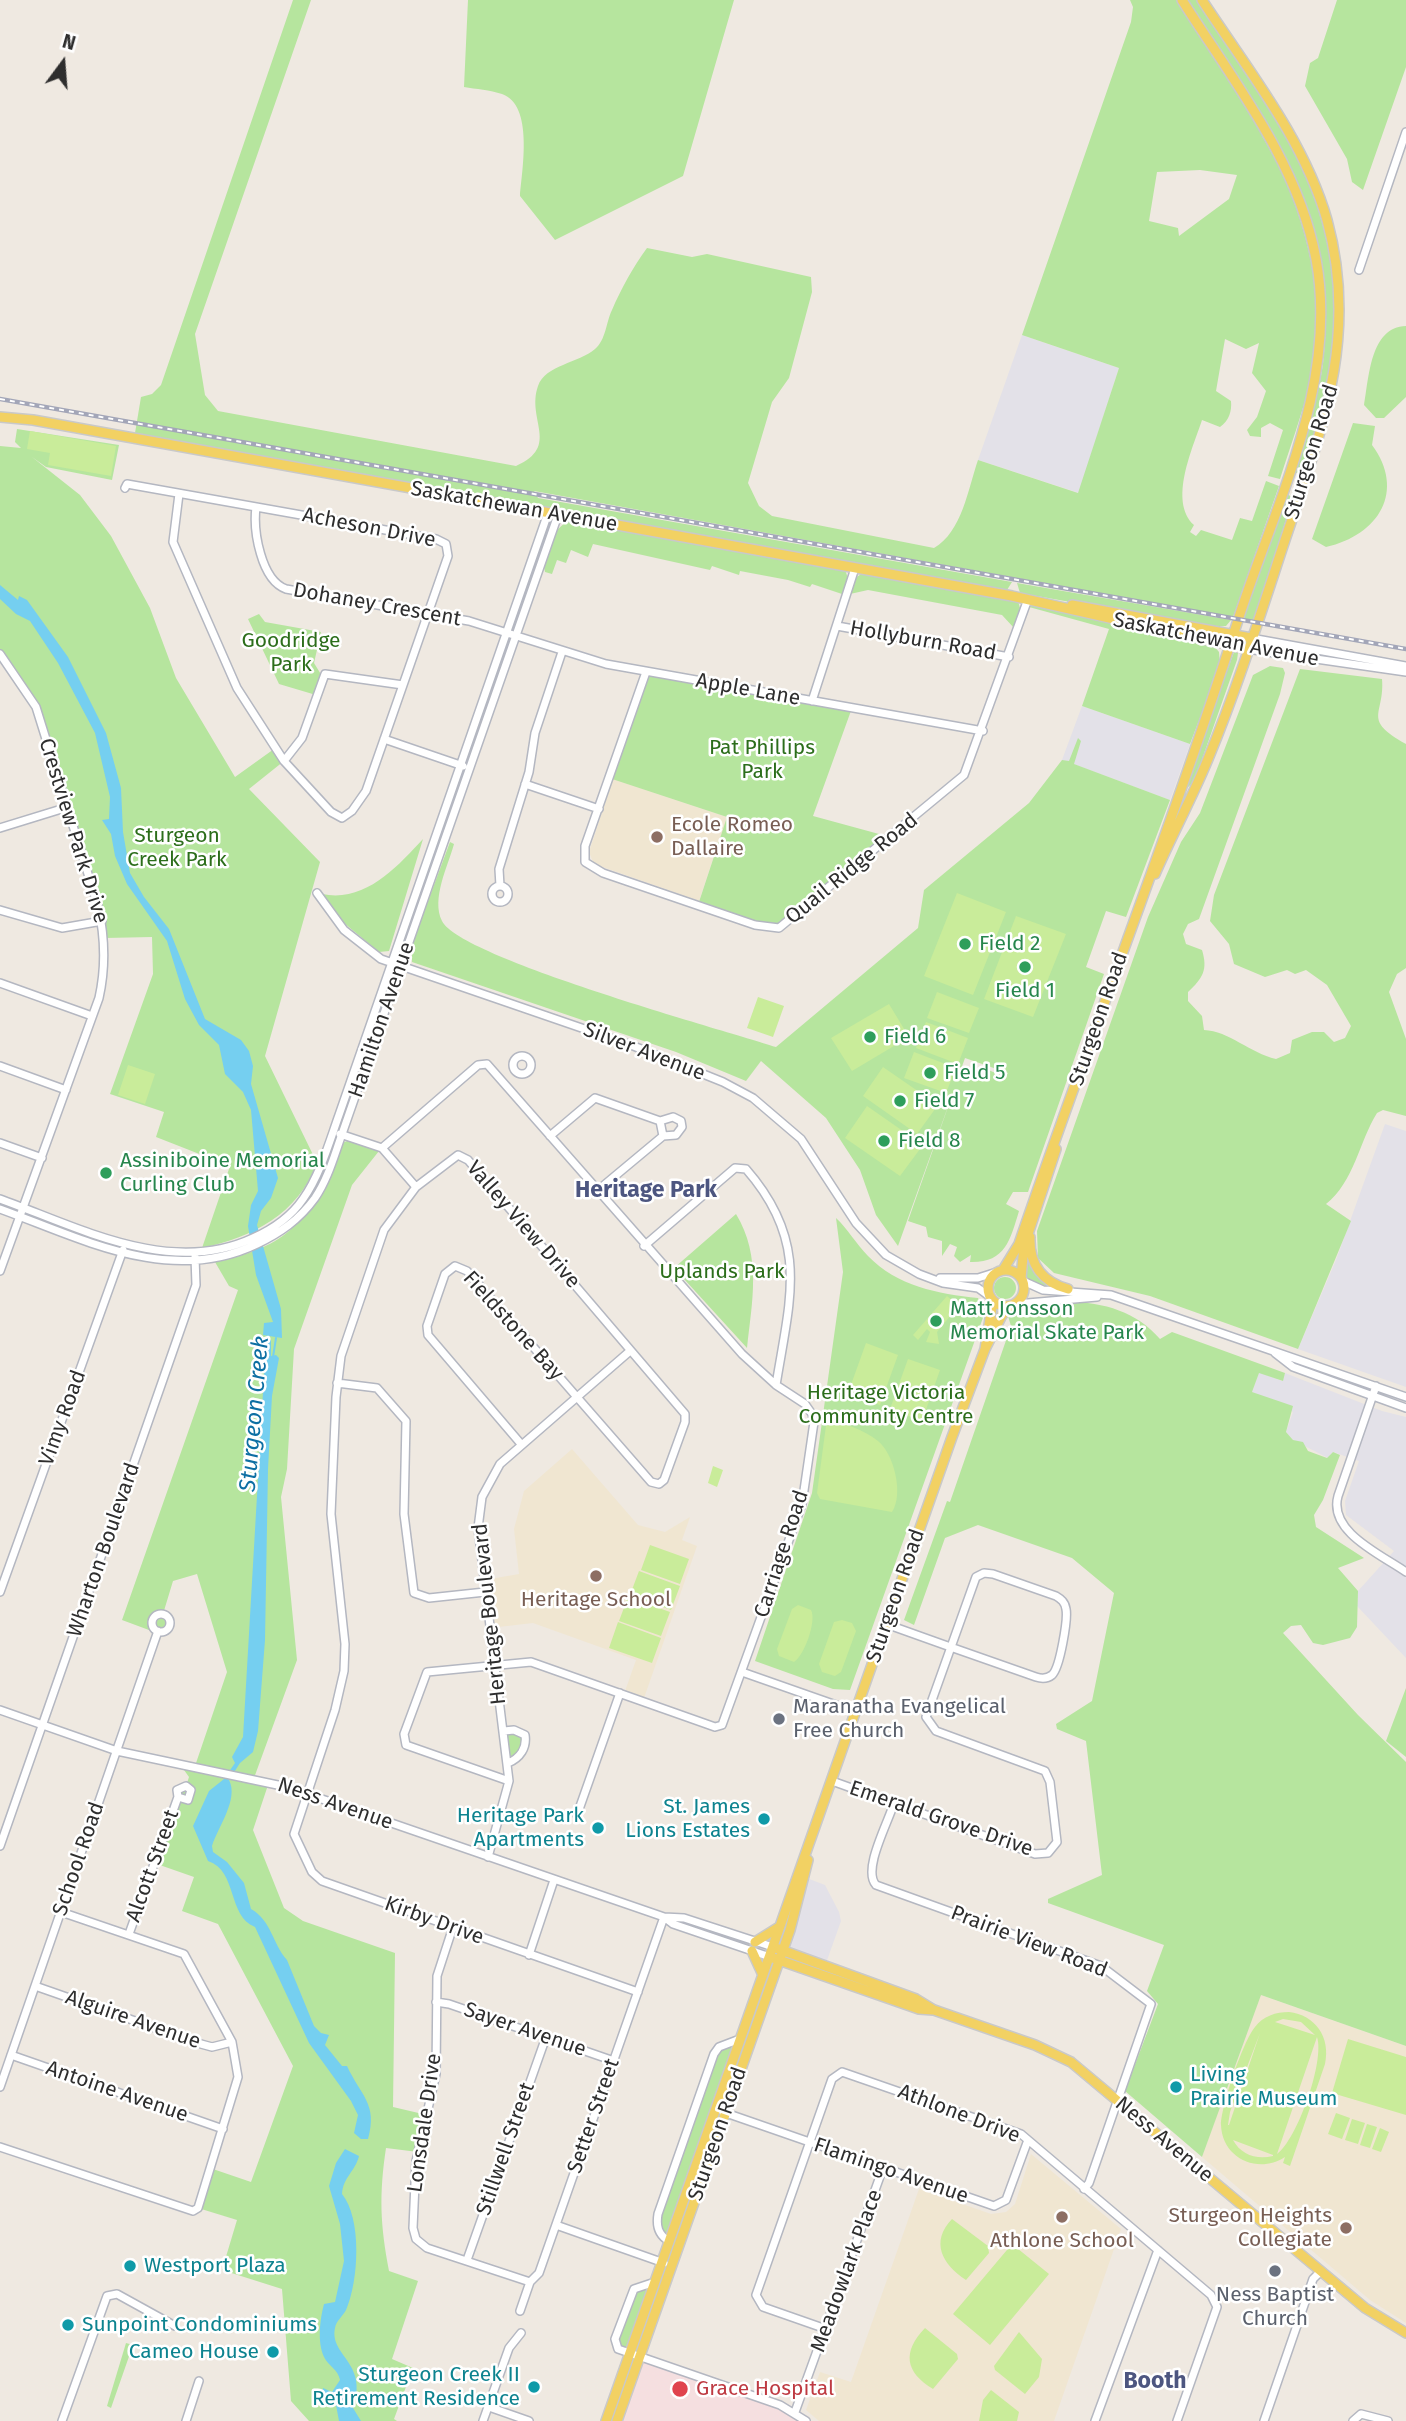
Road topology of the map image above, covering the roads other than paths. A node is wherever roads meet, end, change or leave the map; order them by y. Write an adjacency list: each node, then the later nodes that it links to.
1 (1182, 0): 16 (main road, Sturgeon Road)
2 (1202, 0): 18 (main road, Sturgeon Road)
3 (1406, 132): 4 (street)
4 (1359, 270)
5 (0, 417): 9 (main road, Saskatchewan Avenue)
6 (125, 488): 7 (street, Acheson Drive)
7 (179, 494): 8 (street, Acheson Drive); 31 (street)
8 (256, 507): 13 (street, Dohaney Crescent); 13 (street, Acheson Drive)
9 (548, 513): 10 (main road, Saskatchewan Avenue); 15 (street, Hamilton Avenue)
10 (558, 515): 11 (main road, Saskatchewan Avenue); 17 (street, Hamilton Avenue)
11 (855, 568): 12 (main road, Saskatchewan Avenue); 14 (street)
12 (1028, 599): 16 (main road, Saskatchewan Avenue); 19 (main road, Saskatchewan Avenue); 22 (street, Quail Ridge Road)
13 (428, 613): 15 (street, Dohaney Crescent); 27 (street, Acheson Drive)
14 (837, 625): 22 (street, Hollyburn Road); 28 (street)
15 (506, 633): 17 (street, Dohaney Crescent); 32 (street, Hamilton Avenue)
16 (1234, 635): 18 (main road, Saskatchewan Avenue); 19 (main road, Sturgeon Road)
17 (516, 636): 21 (street, Apple Lane); 33 (street, Hamilton Avenue)
18 (1251, 638): 20 (main road, Sturgeon Road); 24 (street, Saskatchewan Avenue)
19 (1231, 645): 20 (main road, Saskatchewan Avenue); 41 (main road, Sturgeon Road)
20 (1247, 649): 26 (street, Saskatchewan Avenue); 41 (main road, Sturgeon Road)
21 (562, 652): 25 (street, Apple Lane); 34 (street)
22 (1009, 657): 29 (street, Quail Ridge Road)
23 (2, 660): 35 (street, Crestview Park Drive)
24 (1406, 666)
25 (646, 672): 28 (street, Apple Lane); 36 (street, Quail Ridge Road)
26 (1406, 672)
27 (403, 685): 30 (street, Acheson Drive); 31 (street)
28 (812, 701): 29 (street, Apple Lane)
29 (983, 732): 36 (street, Quail Ridge Road)
30 (384, 738): 31 (street, Acheson Drive); 32 (street)
31 (284, 761)
32 (460, 765): 33 (street); 43 (street, Hamilton Avenue)
33 (470, 768): 44 (street, Hamilton Avenue)
34 (525, 783): 36 (street); 38 (street)
35 (68, 807): 37 (street); 42 (street, Crestview Park Drive)
36 (598, 809)
37 (0, 828)
38 (500, 886)
39 (317, 893): 43 (street, Silver Avenue)
40 (0, 909): 42 (street)
41 (1138, 910): 52 (main road, Sturgeon Road)
42 (102, 921): 46 (street, Crestview Park Drive)
43 (390, 963): 44 (street, Silver Avenue); 53 (street, Hamilton Avenue)
44 (400, 966): 54 (street, Hamilton Avenue); 76 (street, Silver Avenue)
45 (0, 983): 46 (street)
46 (92, 1016): 50 (street, Crestview Park Drive)
47 (0, 1066): 50 (street)
48 (515, 1071): 49 (street)
49 (503, 1081): 55 (street, Carriage Road); 58 (street, Carriage Road)
50 (66, 1090): 59 (street, Crestview Park Drive)
51 (660, 1121): 55 (street); 56 (street); 56 (street)
52 (1061, 1128): 66 (main road, Sturgeon Road); 75 (main road, Sturgeon Road)
53 (333, 1131): 54 (street); 67 (street, Hamilton Avenue)
54 (342, 1134): 58 (street); 67 (street, Hamilton Avenue)
55 (550, 1136): 61 (street, Carriage Road)
56 (663, 1136): 61 (street)
57 (0, 1143): 59 (street)
58 (382, 1148): 60 (street)
59 (41, 1158): 63 (street, Crestview Park Drive)
60 (416, 1187): 85 (street, Valley View Drive); 86 (street, Valley View Drive)
61 (597, 1191): 69 (street, Carriage Road)
62 (0, 1199): 63 (street, Hamilton Avenue)
63 (23, 1207): 65 (street, Crestview Park Drive); 68 (street, Hamilton Avenue)
64 (0, 1209): 65 (street, Hamilton Avenue)
65 (20, 1216): 72 (street, Hamilton Avenue); 74 (street, Crestview Park Drive)
66 (1032, 1225): 77 (main road, Sturgeon Road); 78 (main road)
67 (275, 1232): 70 (street, Hamilton Avenue)
68 (125, 1243): 71 (street, Hamilton Avenue); 72 (street, Vimy Road)
69 (643, 1246): 87 (street, Carriage Road); 87 (street)
70 (241, 1247): 71 (street, Hamilton Avenue); 73 (street, Hamilton Avenue)
71 (195, 1252): 73 (street, Wharton Boulevard)
72 (122, 1253): 73 (street, Hamilton Avenue); 95 (street, Vimy Road)
73 (196, 1261): 105 (street, Wharton Boulevard)
74 (0, 1271)
75 (1000, 1271): 76 (street, Silver Avenue); 77 (main road); 80 (main road)
76 (925, 1276): 80 (street, Silver Avenue)
77 (1022, 1280): 79 (street); 82 (main road)
78 (1069, 1289): 79 (street)
79 (1081, 1292): 81 (street)
80 (991, 1298): 82 (main road); 83 (main road, Sturgeon Road)
81 (1129, 1301): 82 (street); 84 (street)
82 (1013, 1305): 83 (main road, Sturgeon Road)
83 (985, 1349): 97 (main road, Sturgeon Road)
84 (1272, 1350): 88 (street); 89 (street)
85 (631, 1351): 90 (street, Heritage Boulevard); 90 (street, Valley View Drive)
86 (337, 1383): 96 (street); 111 (street, Valley View Drive)
87 (776, 1385): 101 (street, Carriage Road)
88 (1376, 1386): 89 (street); 91 (street)
89 (1372, 1396): 92 (street); 94 (street)
90 (576, 1397): 93 (street, Heritage Boulevard); 93 (street, Fieldstone Bay)
91 (1406, 1397)
92 (1406, 1408)
93 (521, 1444): 96 (street, Heritage Boulevard)
94 (1406, 1572)
95 (0, 1592)
96 (485, 1592): 100 (street, Heritage Boulevard)
97 (886, 1624): 99 (street); 104 (main road, Sturgeon Road)
98 (158, 1631): 107 (street, School Road)
99 (949, 1646): 99 (street); 113 (street, Emerald Grove Drive)
100 (493, 1664): 102 (street, Carriage Road); 106 (street, Heritage Boulevard); 109 (street, Carriage Road)
101 (742, 1672): 102 (street, Carriage Road); 104 (street)
102 (620, 1693): 114 (street)
103 (0, 1710): 105 (street, Ness Avenue)
104 (856, 1712): 110 (main road, Sturgeon Road)
105 (42, 1725): 107 (street, Ness Avenue); 116 (street, Wharton Boulevard)
106 (504, 1731): 108 (street, Heritage Boulevard); 108 (street, Heritage Boulevard)
107 (117, 1751): 111 (street, Ness Avenue); 119 (street, School Road)
108 (508, 1763): 109 (street, Heritage Boulevard)
109 (509, 1781): 117 (street, Heritage Boulevard)
110 (832, 1781): 113 (street, Emerald Grove Drive); 115 (main road, Sturgeon Road)
111 (305, 1794): 117 (street, Ness Avenue); 122 (street, Kirby Drive)
112 (177, 1797): 124 (street, Alcott Street)
113 (894, 1803): 140 (street, Prairie View Road)
114 (576, 1815)
115 (809, 1844): 121 (main road, Sturgeon Road); 123 (main road, Sturgeon Road)
116 (0, 1846)
117 (488, 1857): 118 (street, Ness Avenue)
118 (554, 1880): 120 (street, Ness Avenue); 127 (street)
119 (61, 1912): 124 (street); 130 (street, School Road)
120 (664, 1917): 125 (street, Ness Avenue); 131 (street, Setter Street)
121 (780, 1926): 125 (main road); 126 (main road, Sturgeon Road)
122 (453, 1927): 127 (street, Kirby Drive); 132 (street, Lonsdale Drive)
123 (790, 1930): 126 (main road, Sturgeon Road); 128 (main road)
124 (129, 1934): 136 (street)
125 (753, 1946): 126 (street, Ness Avenue); 129 (main road)
126 (776, 1954): 128 (main road, Ness Avenue); 129 (main road, Sturgeon Road); 133 (main road, Ness Avenue); 142 (main road, Sturgeon Road)
127 (528, 1955): 131 (street, Kirby Drive)
128 (803, 1958): 133 (main road, Ness Avenue)
129 (763, 1975): 135 (main road, Sturgeon Road)
130 (35, 1986): 136 (street, Alguire Avenue); 137 (street, School Road)
131 (638, 1992): 138 (street, Setter Street)
132 (436, 2002): 134 (street, Sayer Avenue); 152 (street, Lonsdale Drive)
133 (934, 2010): 140 (main road, Ness Avenue)
134 (546, 2037): 138 (street, Sayer Avenue); 152 (street, Stillwell Street)
135 (740, 2039): 141 (main road, Sturgeon Road); 150 (street, Sturgeon Road)
136 (232, 2042): 143 (street)
137 (11, 2055): 139 (street, School Road); 143 (street, Antoine Avenue)
138 (614, 2061): 149 (street, Setter Street)
139 (0, 2087)
140 (1118, 2100): 148 (street, Prairie View Road); 155 (main road, Ness Avenue)
141 (715, 2110): 142 (street, Flamingo Avenue); 150 (main road, Sturgeon Road)
142 (725, 2113): 145 (street, Flamingo Avenue); 154 (main road, Sturgeon Road)
143 (223, 2129): 146 (street)
144 (1028, 2140): 145 (street, Athlone Drive); 147 (street, Flamingo Avenue); 148 (street, Athlone Drive)
145 (810, 2142): 147 (street, Flamingo Avenue); 160 (street, Athlone Drive)
146 (0, 2147)
147 (883, 2168): 160 (street, Meadowlark Place)
148 (1084, 2189): 151 (street, Athlone Drive)
149 (556, 2225): 153 (street); 156 (street, Setter Street)
150 (669, 2241): 153 (main road, Sturgeon Road)
151 (1158, 2250): 175 (street); 176 (street, Athlone Drive)
152 (467, 2260): 156 (street, Lonsdale Drive)
153 (662, 2262): 154 (street); 157 (main road, Sturgeon Road)
154 (672, 2265): 164 (main road, Sturgeon Road)
155 (1321, 2271): 162 (main road, Ness Avenue); 177 (street)
156 (530, 2282): 158 (street, Setter Street)
157 (655, 2282): 163 (main road, Sturgeon Road); 163 (street)
158 (520, 2311)
159 (175, 2326): 168 (street)
160 (826, 2329): 167 (street, Meadowlark Place)
161 (522, 2333): 166 (street)
162 (1406, 2333)
163 (629, 2354): 164 (street); 172 (main road, Sturgeon Road)
164 (640, 2357): 167 (street); 173 (main road, Sturgeon Road)
165 (199, 2381): 169 (street)
166 (489, 2407): 170 (street); 171 (street)
167 (795, 2412): 174 (street)
168 (62, 2421)
169 (186, 2421)
170 (483, 2421)
171 (529, 2421)
172 (606, 2421)
173 (617, 2421)
174 (806, 2421)
175 (1096, 2421)
176 (1177, 2421)
177 (1264, 2421)
178 (1353, 2421): 179 (street)
179 (1388, 2421)

